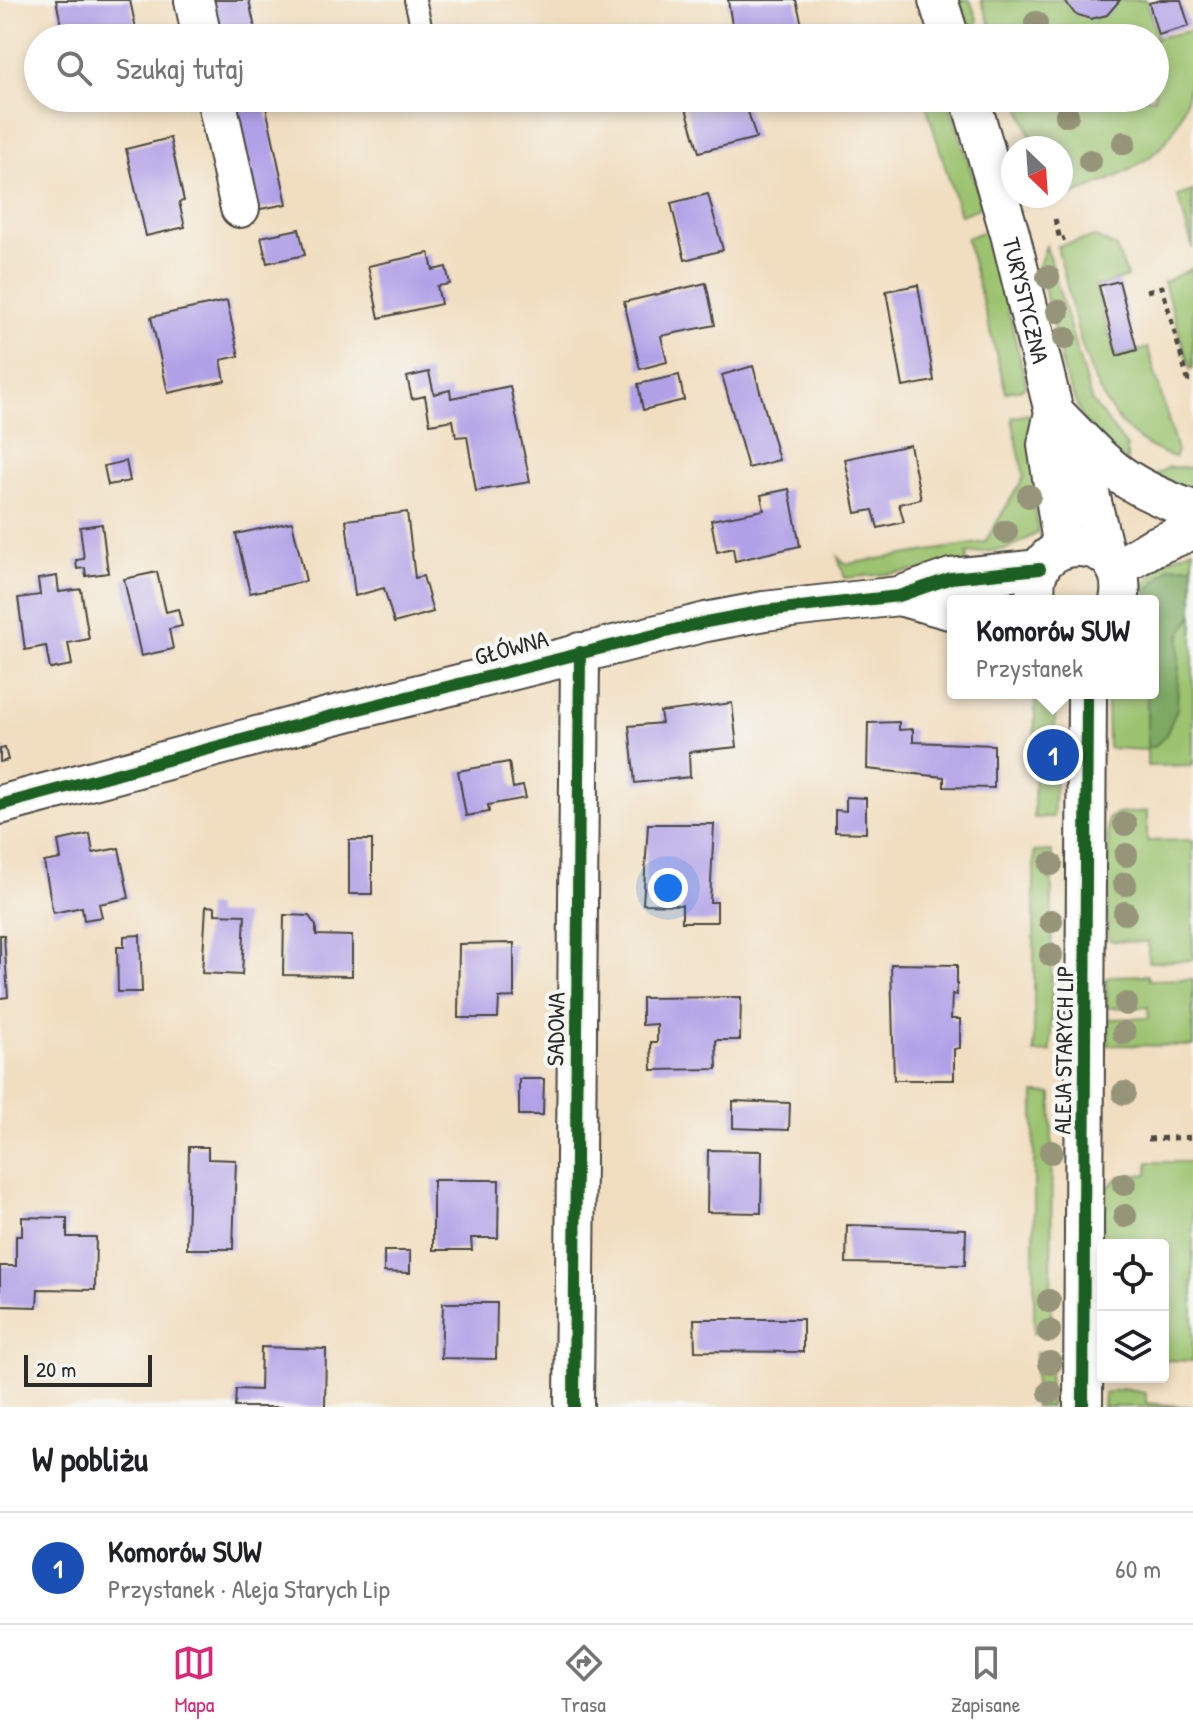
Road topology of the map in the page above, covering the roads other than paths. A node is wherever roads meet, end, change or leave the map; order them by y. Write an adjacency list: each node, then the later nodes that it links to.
1 (194, 0): 4 (street)
2 (415, 0): 5 (lane)
3 (938, 0): 6 (street)
4 (199, 24)
5 (421, 24)
6 (946, 24)
7 (219, 112): 9 (street)
8 (974, 112): 10 (street, TURYSTYCZNA)
9 (240, 208)
10 (1065, 423): 11 (street); 13 (street, TURYSTYCZNA); 14 (street, TURYSTYCZNA)
11 (1193, 510)
12 (1193, 530): 14 (street)
13 (1047, 573): 14 (street, GŁÓWNA); 15 (street, GŁÓWNA)
14 (1113, 575)
15 (899, 596): 16 (street, GŁÓWNA); 17 (street, GŁÓWNA)
16 (947, 609)
17 (580, 652): 19 (street, GŁÓWNA); 20 (street, SADOWA)
18 (1087, 699): 21 (street, ALEJA STARYCH LIP)
19 (0, 805)
20 (574, 1407)
21 (1083, 1407)

